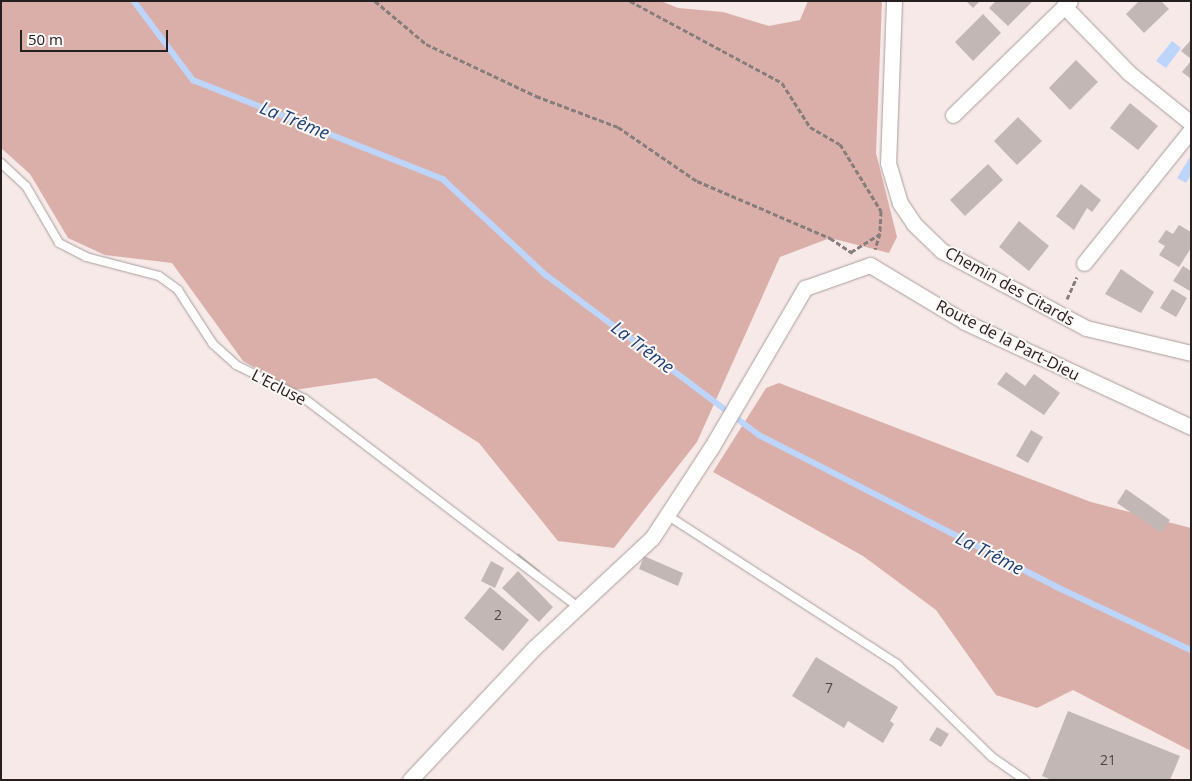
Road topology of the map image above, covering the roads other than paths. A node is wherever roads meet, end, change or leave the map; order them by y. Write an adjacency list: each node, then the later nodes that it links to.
1 (894, 1): 8 (street, Chemin des Citards)
2 (1067, 4): 3 (street); 4 (street)
3 (953, 115)
4 (1191, 123)
5 (1191, 130): 7 (street)
6 (1, 163): 11 (lane, L'Ecluse)
7 (1084, 263)
8 (1191, 353)
9 (1191, 427): 10 (street, Route de la Part-Dieu)
10 (667, 515): 11 (street); 13 (lane)
11 (578, 607): 12 (street)
12 (410, 780)
13 (1025, 780)

